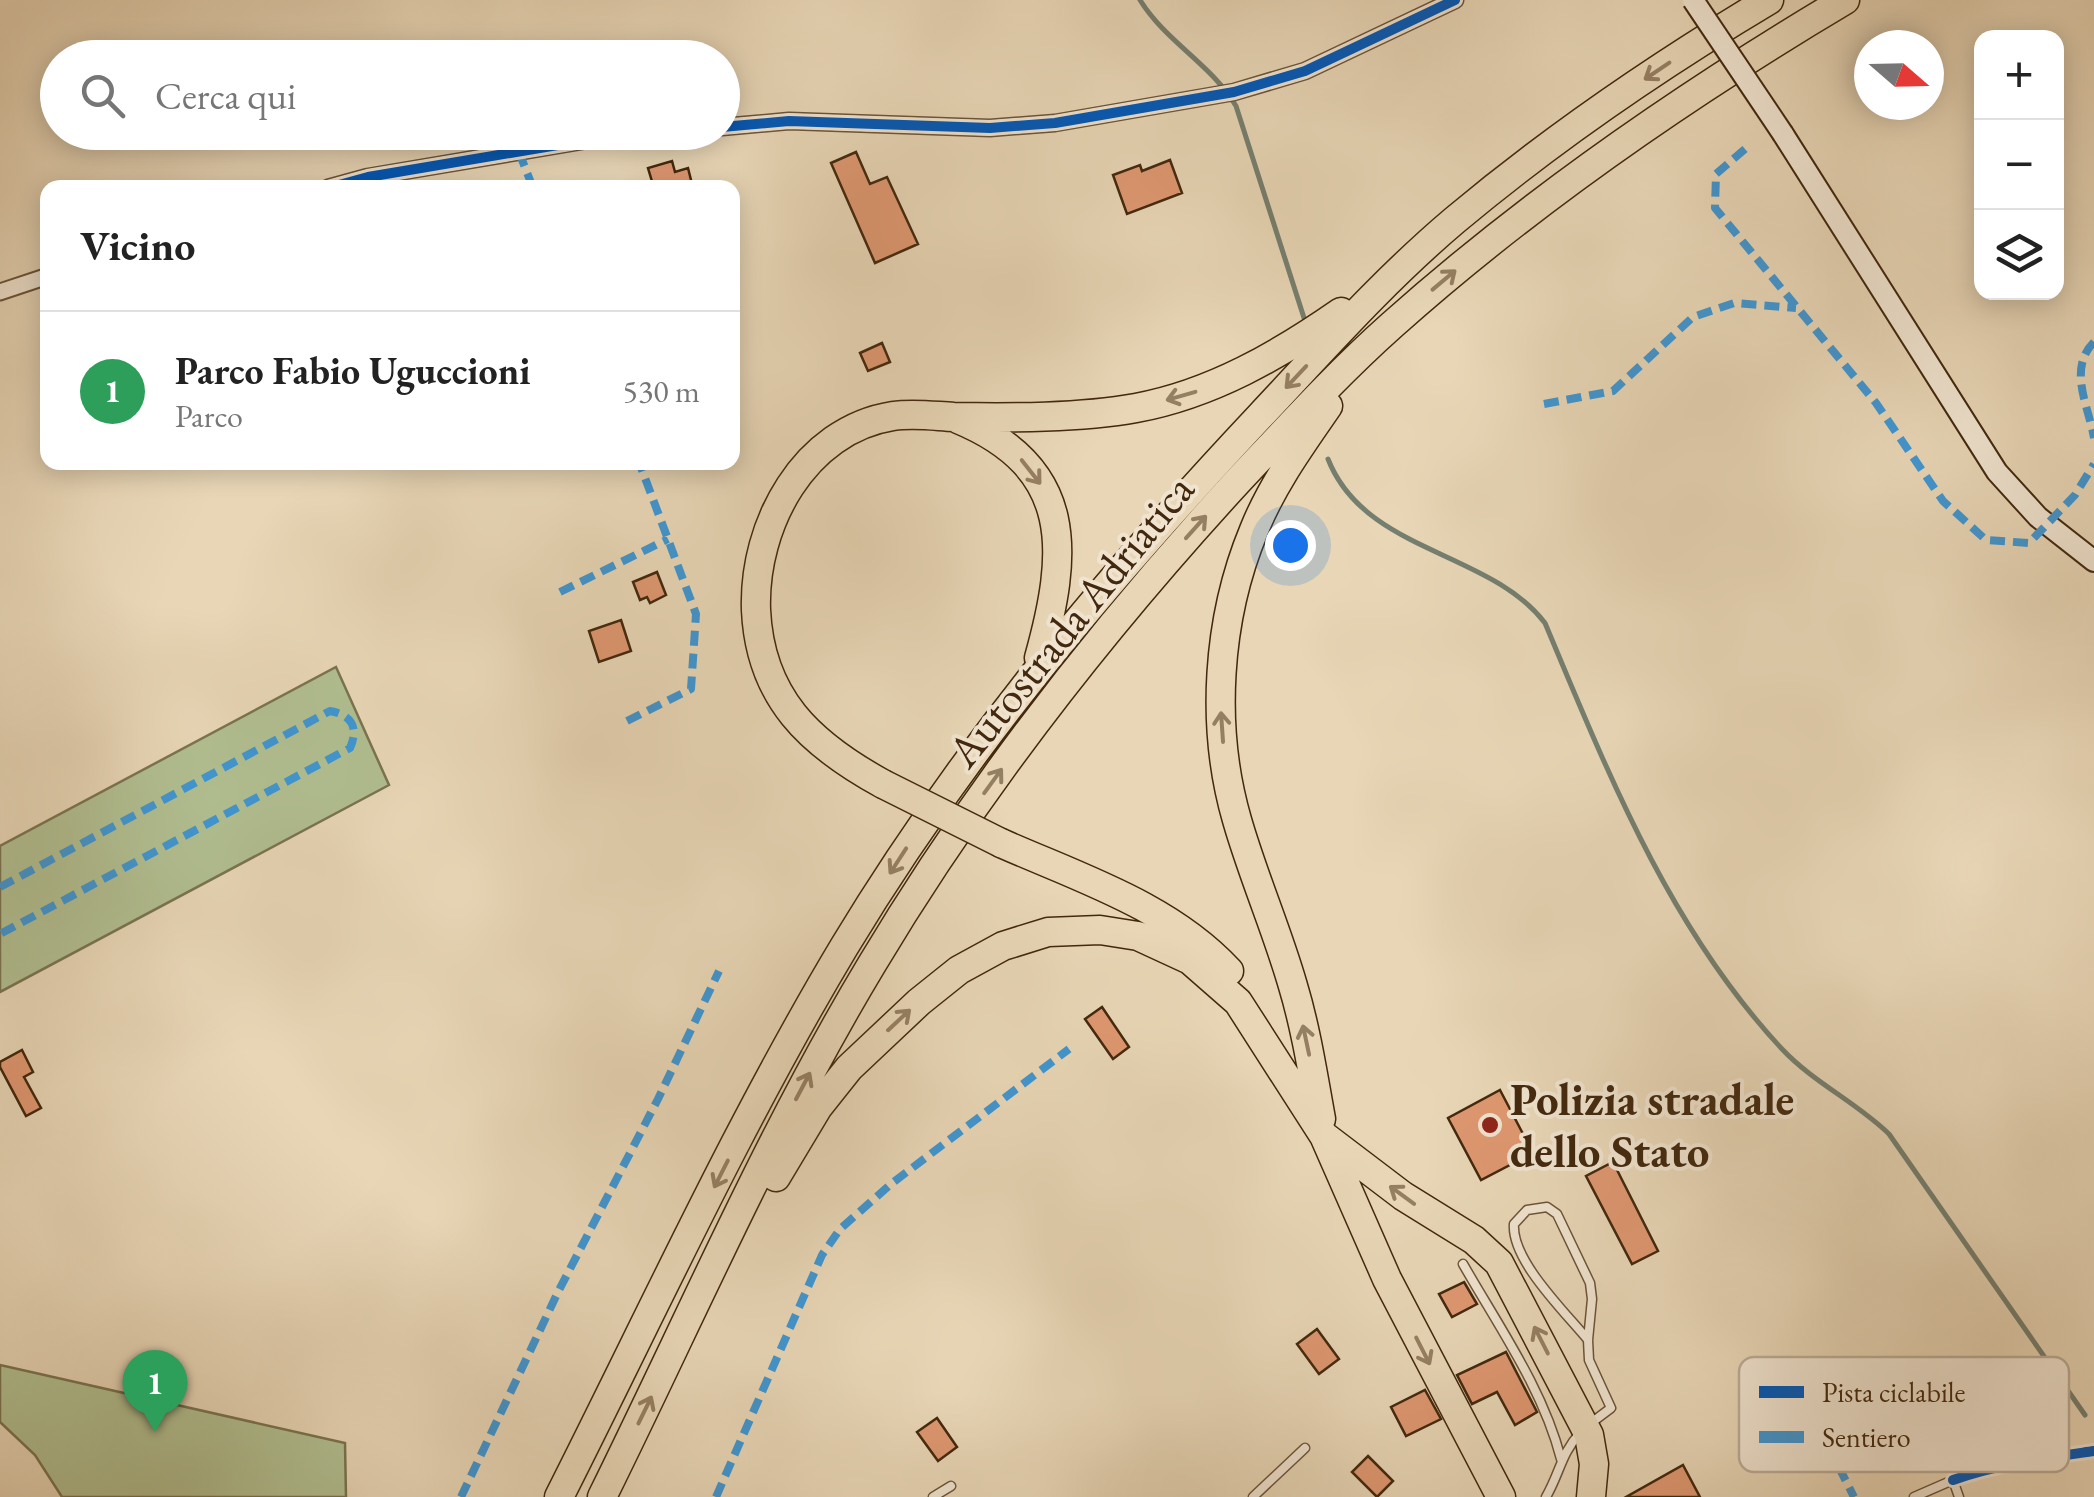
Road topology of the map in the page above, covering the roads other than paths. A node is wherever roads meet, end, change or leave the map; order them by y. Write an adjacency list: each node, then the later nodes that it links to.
1 (1455, 0): 5 (street)
2 (1693, 0): 13 (main road, bridge)
3 (1769, 0): 9 (highway, Autostrada Adriatica, one-way to 9)
4 (1844, 0): 11 (highway, Autostrada Adriatica, one-way to 4)
5 (740, 125)
6 (531, 150): 7 (street)
7 (360, 180)
8 (40, 279): 10 (street)
9 (1387, 281): 12 (highway, one-way to 12); 14 (highway, Autostrada Adriatica, one-way to 14)
10 (0, 292)
11 (1371, 344): 15 (highway, one-way to 11); 18 (highway, Autostrada Adriatica, one-way to 11)
12 (952, 417): 14 (highway, one-way to 14); 15 (highway, bridge)
13 (2094, 561)
14 (1037, 668): 23 (highway, Autostrada Adriatica, one-way to 23)
15 (1324, 1136): 18 (highway, one-way to 15); 19 (highway, one-way to 15); 27 (highway, one-way to 27)
16 (1464, 1264): 21 (lane)
17 (1588, 1340): 17 (lane); 19 (lane)
18 (669, 1360): 24 (highway, Autostrada Adriatica, one-way to 18)
19 (1586, 1427): 21 (lane); 29 (highway)
20 (1305, 1448): 26 (lane)
21 (1561, 1459): 28 (lane)
22 (952, 1486): 25 (lane)
23 (559, 1497)
24 (602, 1497)
25 (933, 1497)
26 (1253, 1497)
27 (1501, 1497)
28 (1546, 1497)
29 (1591, 1497)
30 (1914, 1497): 31 (lane)
31 (1958, 1497)

